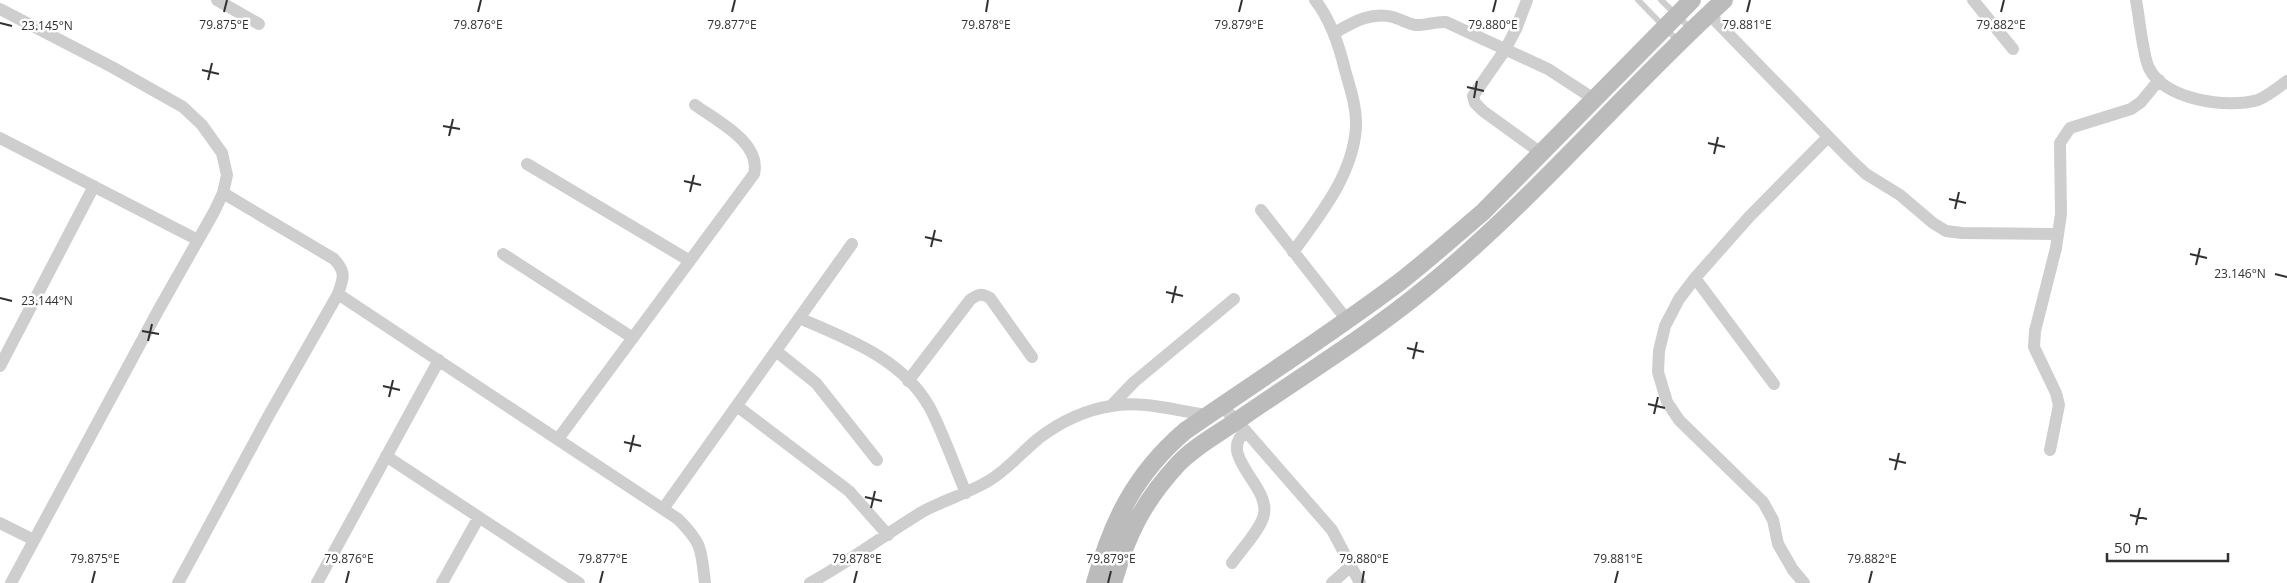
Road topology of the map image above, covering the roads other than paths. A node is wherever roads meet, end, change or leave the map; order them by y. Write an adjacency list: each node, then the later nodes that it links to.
1 (217, 0): 13 (street)
2 (1315, 0): 14 (street)
3 (1527, 0): 17 (street)
4 (1638, 0): 12 (lane)
5 (1661, 0): 12 (lane)
6 (1692, 0): 12 (street)
7 (1724, 0): 11 (street)
8 (1973, 0): 16 (street)
9 (2136, 0): 18 (street)
10 (0, 9): 27 (street)
11 (1709, 14): 15 (street); 22 (street)
12 (1671, 21): 15 (lane); 15 (lane); 20 (street)
13 (259, 24)
14 (1334, 32): 17 (street); 32 (street)
15 (1685, 36): 50 (street)
16 (2013, 49)
17 (1505, 50): 20 (street); 24 (street)
18 (2159, 80): 19 (street); 29 (street)
19 (2287, 81)
20 (1594, 99): 24 (street)
21 (695, 105): 34 (street)
22 (1828, 137): 29 (street); 35 (street)
23 (0, 138): 26 (street)
24 (1541, 153): 39 (street)
25 (527, 164): 34 (street)
26 (94, 186): 30 (street); 44 (street)
27 (223, 193): 30 (street); 36 (street)
28 (1261, 210): 32 (street)
29 (2058, 234): 52 (street)
30 (198, 240): 60 (street)
31 (852, 244): 38 (street)
32 (1293, 252): 39 (street)
33 (503, 254): 40 (street)
34 (690, 261): 40 (street)
35 (1695, 278): 46 (street); 74 (street)
36 (338, 294): 43 (street); 64 (street)
37 (1234, 299): 47 (street)
38 (799, 318): 41 (street); 45 (street)
39 (1347, 320): 49 (street)
40 (633, 338): 51 (street)
41 (776, 351): 48 (street); 54 (street)
42 (1032, 357): 45 (street)
43 (439, 360): 51 (street); 53 (street)
44 (0, 366)
45 (908, 381): 55 (street)
46 (1774, 384)
47 (1112, 405): 49 (street); 55 (street)
48 (737, 406): 56 (street); 59 (street)
49 (1215, 410): 50 (street); 70 (street)
50 (1242, 426): 61 (street); 62 (street); 71 (street)
51 (558, 439): 56 (street)
52 (2050, 450)
53 (386, 456): 57 (street); 65 (street)
54 (878, 460)
55 (966, 493): 59 (street)
56 (663, 509): 68 (street)
57 (479, 517): 66 (street); 67 (street)
58 (0, 524): 60 (street)
59 (888, 535): 69 (street)
60 (34, 540): 63 (street)
61 (1232, 563)
62 (1352, 566): 72 (street); 73 (street)
63 (11, 583)
64 (178, 583)
65 (317, 583)
66 (442, 583)
67 (579, 583)
68 (705, 583)
69 (810, 583)
70 (1095, 583)
71 (1113, 583)
72 (1332, 583)
73 (1360, 583)
74 (1804, 583)

